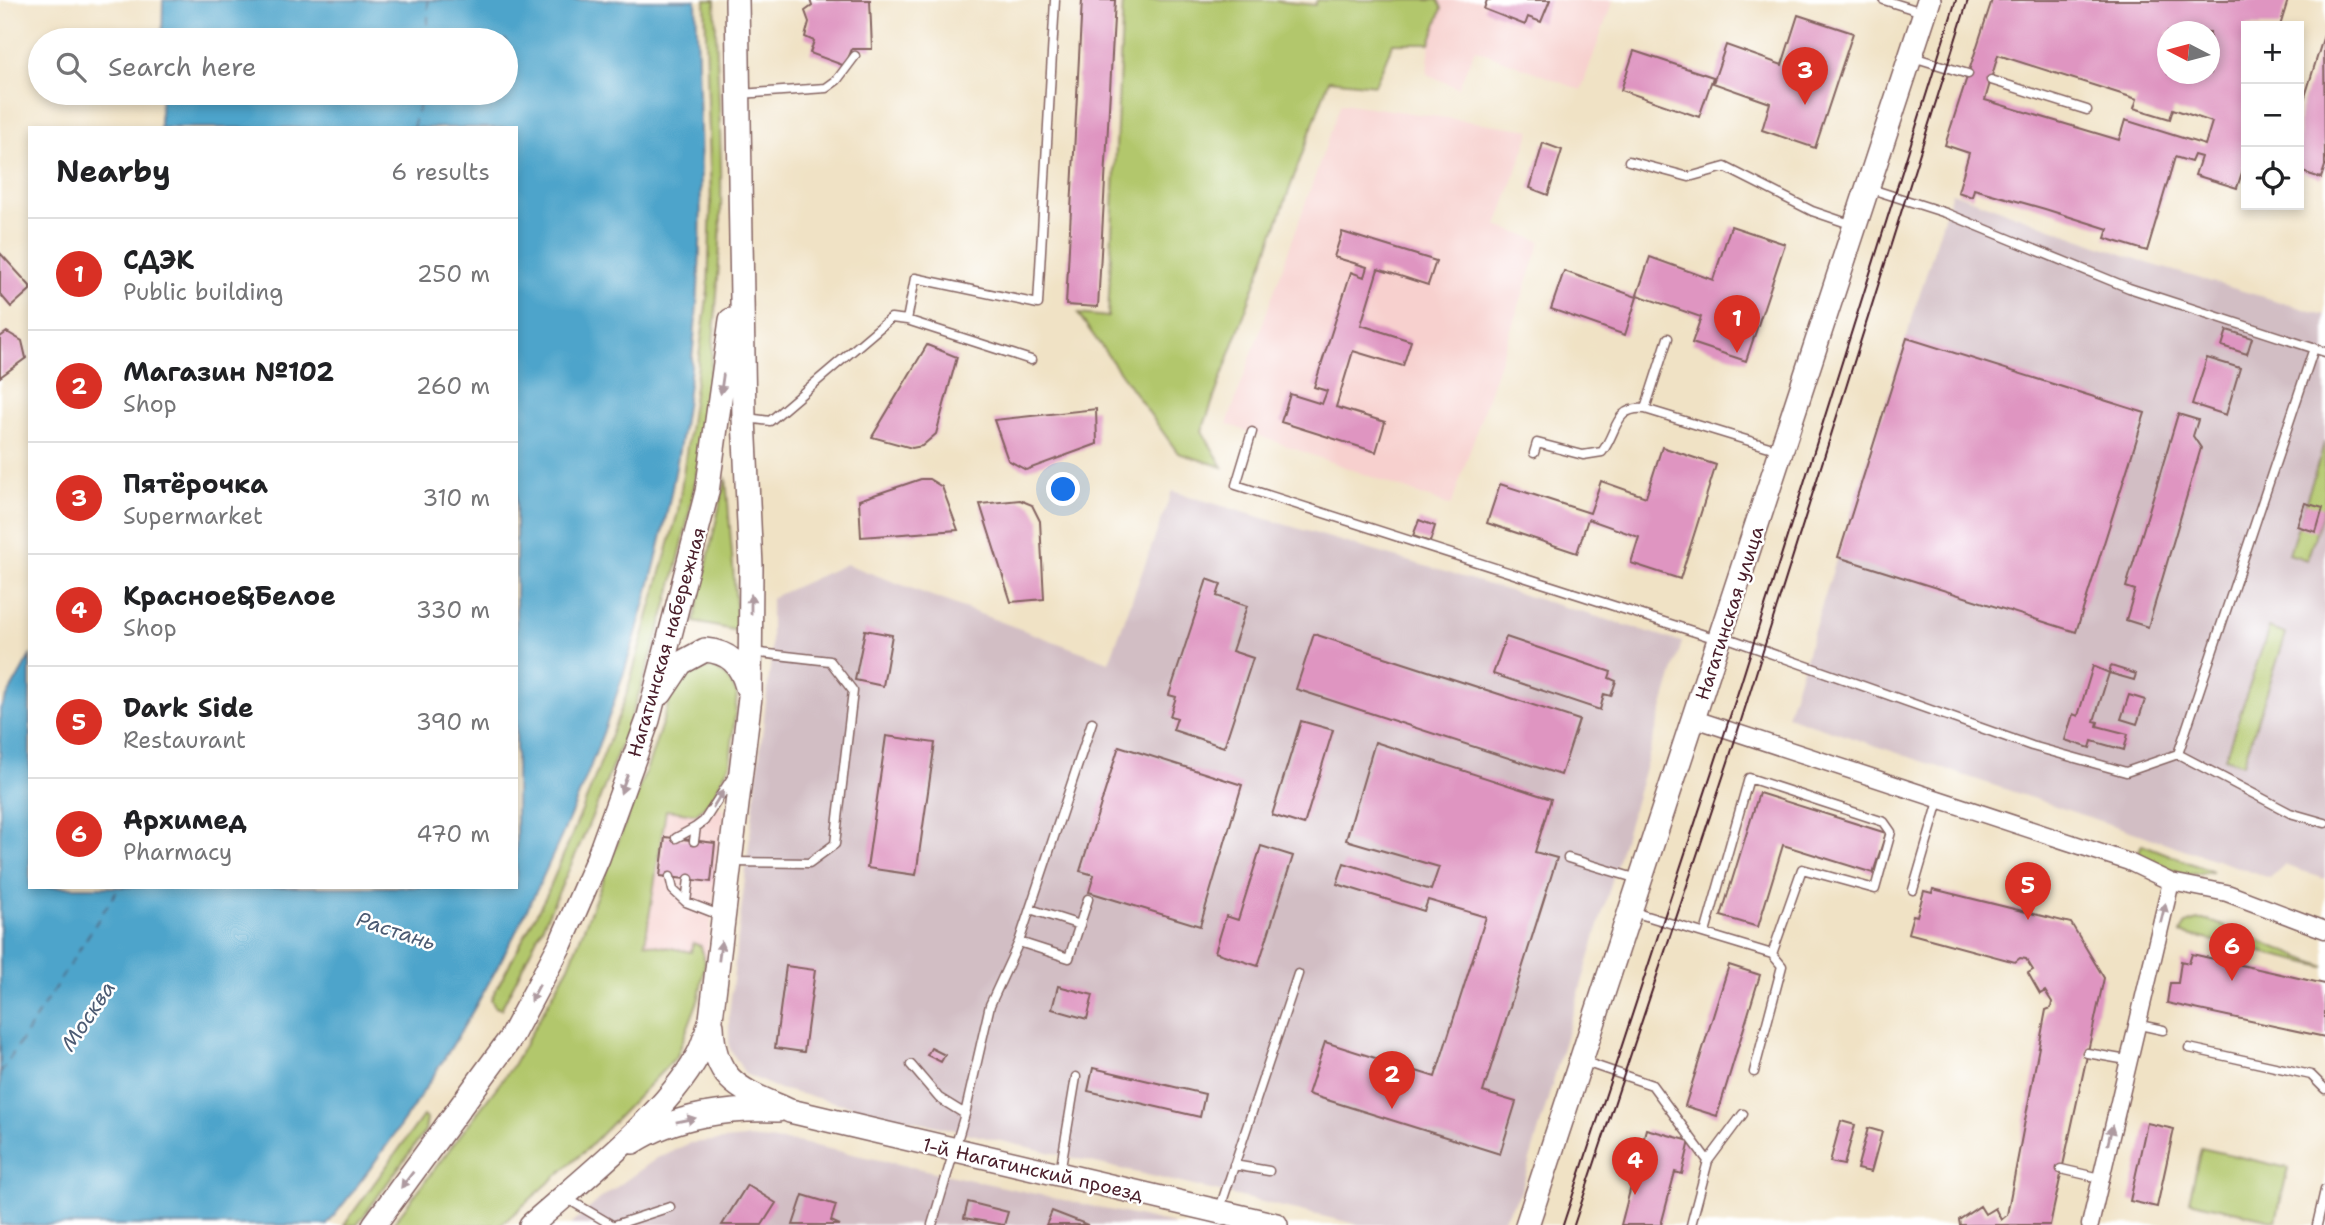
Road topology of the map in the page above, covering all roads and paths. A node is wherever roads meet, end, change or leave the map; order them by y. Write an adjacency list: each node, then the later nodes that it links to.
1 (737, 0): 9 (main road, Нагатинская набережная)
2 (1055, 0): 15 (lane)
3 (1884, 0): 4 (lane)
4 (1927, 6): 6 (main road, Нагатинская улица)
5 (855, 56): 9 (lane)
6 (1910, 56): 7 (lane); 12 (main road, Нагатинская улица)
7 (1968, 74)
8 (1991, 80): 10 (lane)
9 (740, 94): 14 (main road, Нагатинская набережная)
10 (2087, 110)
11 (1629, 161): 13 (lane)
12 (1865, 187): 13 (main road, Нагатинская улица); 17 (lane)
13 (1853, 225): 23 (main road, Нагатинская улица)
14 (741, 244): 21 (main road, Нагатинская набережная); 29 (main road, Нагатинская набережная, one-way to 29)
15 (907, 320): 19 (lane); 21 (lane)
16 (1668, 338): 20 (lane)
17 (2314, 348): 18 (lane); 31 (lane)
18 (2325, 352)
19 (1031, 360)
20 (1645, 409): 23 (lane); 24 (lane)
21 (744, 418): 26 (main road, Нагатинская набережная, one-way to 21)
22 (1252, 432): 25 (lane)
23 (1779, 450): 25 (main road, Нагатинская улица)
24 (1534, 453)
25 (1721, 638): 28 (main road, Нагатинская улица); 31 (lane)
26 (751, 652): 27 (main road, Нагатинская набережная); 39 (lane)
27 (750, 697): 29 (main road); 32 (main road, Нагатинская набережная)
28 (1695, 719): 33 (street); 42 (main road, Нагатинская улица)
29 (648, 720): 82 (main road, Нагатинская набережная, one-way to 82)
30 (1092, 722): 47 (lane)
31 (2178, 754): 34 (lane)
32 (745, 757): 35 (lane, one-way to 32); 39 (main road, Нагатинская набережная)
33 (1939, 801): 43 (street); 44 (lane)
34 (2325, 823)
35 (696, 827): 36 (lane); 37 (lane)
36 (676, 838)
37 (694, 841)
38 (1568, 858): 42 (lane)
39 (731, 862): 49 (main road, Нагатинская набережная)
40 (670, 877): 46 (lane)
41 (689, 879): 46 (lane)
42 (1641, 880): 48 (main road, Нагатинская улица)
43 (2171, 882): 51 (street); 57 (street, one-way to 43)
44 (1913, 890)
45 (1088, 899): 50 (lane)
46 (686, 902): 49 (lane)
47 (1030, 909): 50 (lane); 53 (lane)
48 (1631, 911): 52 (lane); 61 (main road, Нагатинская улица)
49 (724, 917): 56 (main road, Нагатинская набережная, one-way to 49)
50 (1080, 925): 53 (lane)
51 (2325, 930)
52 (1705, 933): 54 (lane); 54 (lane)
53 (1019, 942): 68 (lane)
54 (1772, 954): 64 (lane)
55 (1297, 974): 73 (lane)
56 (711, 1019): 67 (main road); 71 (main road, Нагатинская набережная)
57 (2136, 1024): 58 (lane); 62 (street)
58 (2163, 1030)
59 (2189, 1048): 66 (lane)
60 (2087, 1053): 62 (lane)
61 (1581, 1060): 72 (lane); 87 (main road, Нагатинская улица)
62 (2127, 1060): 77 (street, one-way to 62)
63 (911, 1065): 68 (lane)
64 (1755, 1072)
65 (1076, 1077): 76 (lane)
66 (2325, 1089)
67 (790, 1111): 70 (main road, 1-й Нагатинский проезд); 71 (main road, one-way to 67)
68 (965, 1114): 70 (lane)
69 (1743, 1114): 72 (lane)
70 (954, 1151): 76 (main road, 1-й Нагатинский проезд); 85 (lane)
71 (604, 1161): 79 (main road, Нагатинская набережная)
72 (1708, 1161): 88 (lane)
73 (1234, 1165): 75 (lane); 81 (lane)
74 (2061, 1169): 77 (lane)
75 (1269, 1171)
76 (1060, 1175): 81 (main road, 1-й Нагатинский проезд)
77 (2100, 1178): 89 (street)
78 (2325, 1191): 90 (lane)
79 (564, 1196): 83 (main road, Нагатинская набережная); 84 (lane)
80 (670, 1207): 84 (lane)
81 (1219, 1211): 86 (main road, 1-й Нагатинский проезд)
82 (374, 1225)
83 (531, 1225)
84 (613, 1225)
85 (932, 1225)
86 (1276, 1225)
87 (1527, 1225)
88 (1692, 1225)
89 (2090, 1225)
90 (2317, 1225)

